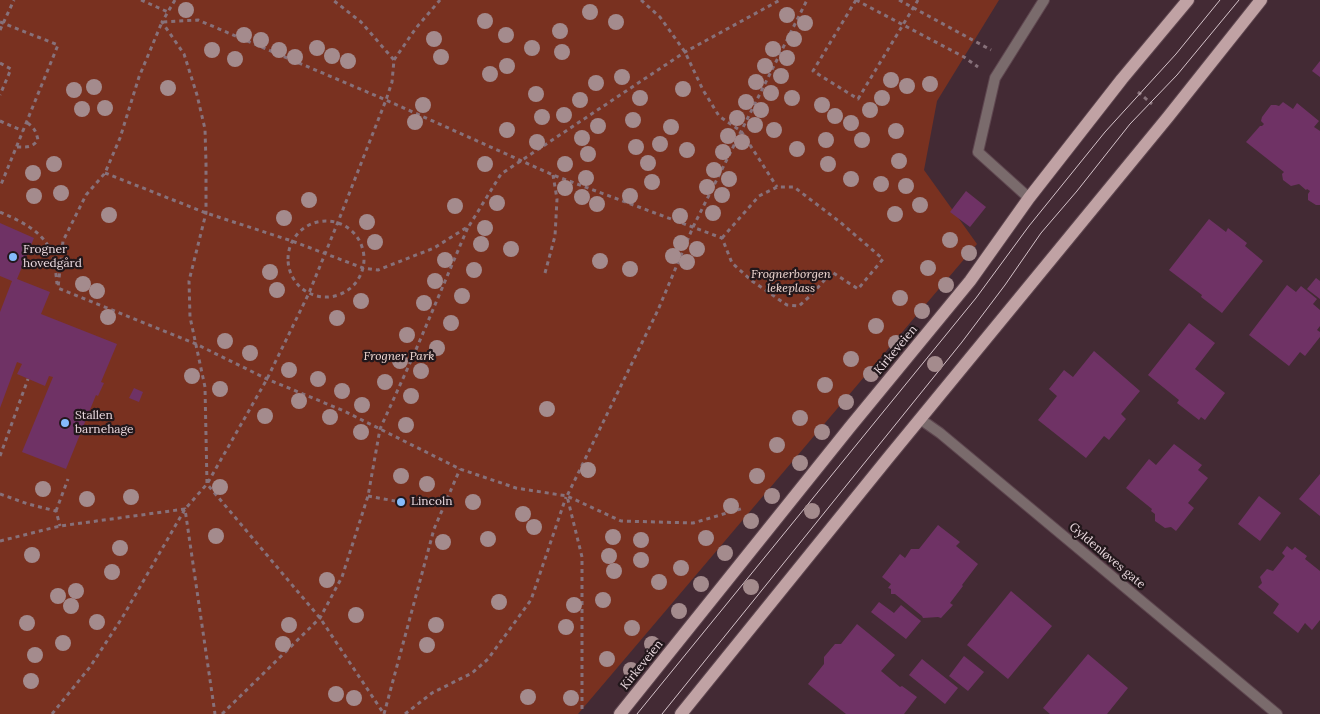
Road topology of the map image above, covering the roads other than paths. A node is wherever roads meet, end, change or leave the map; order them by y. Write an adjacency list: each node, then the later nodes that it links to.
1 (1044, 0): 4 (street)
2 (1188, 0): 4 (main road, Kirkeveien)
3 (1261, 0): 5 (main road)
4 (1029, 198): 6 (main road, Kirkeveien)
5 (920, 419): 7 (main road); 8 (street, Gyldenløves gate)
6 (620, 714)
7 (680, 714)
8 (1277, 714)

